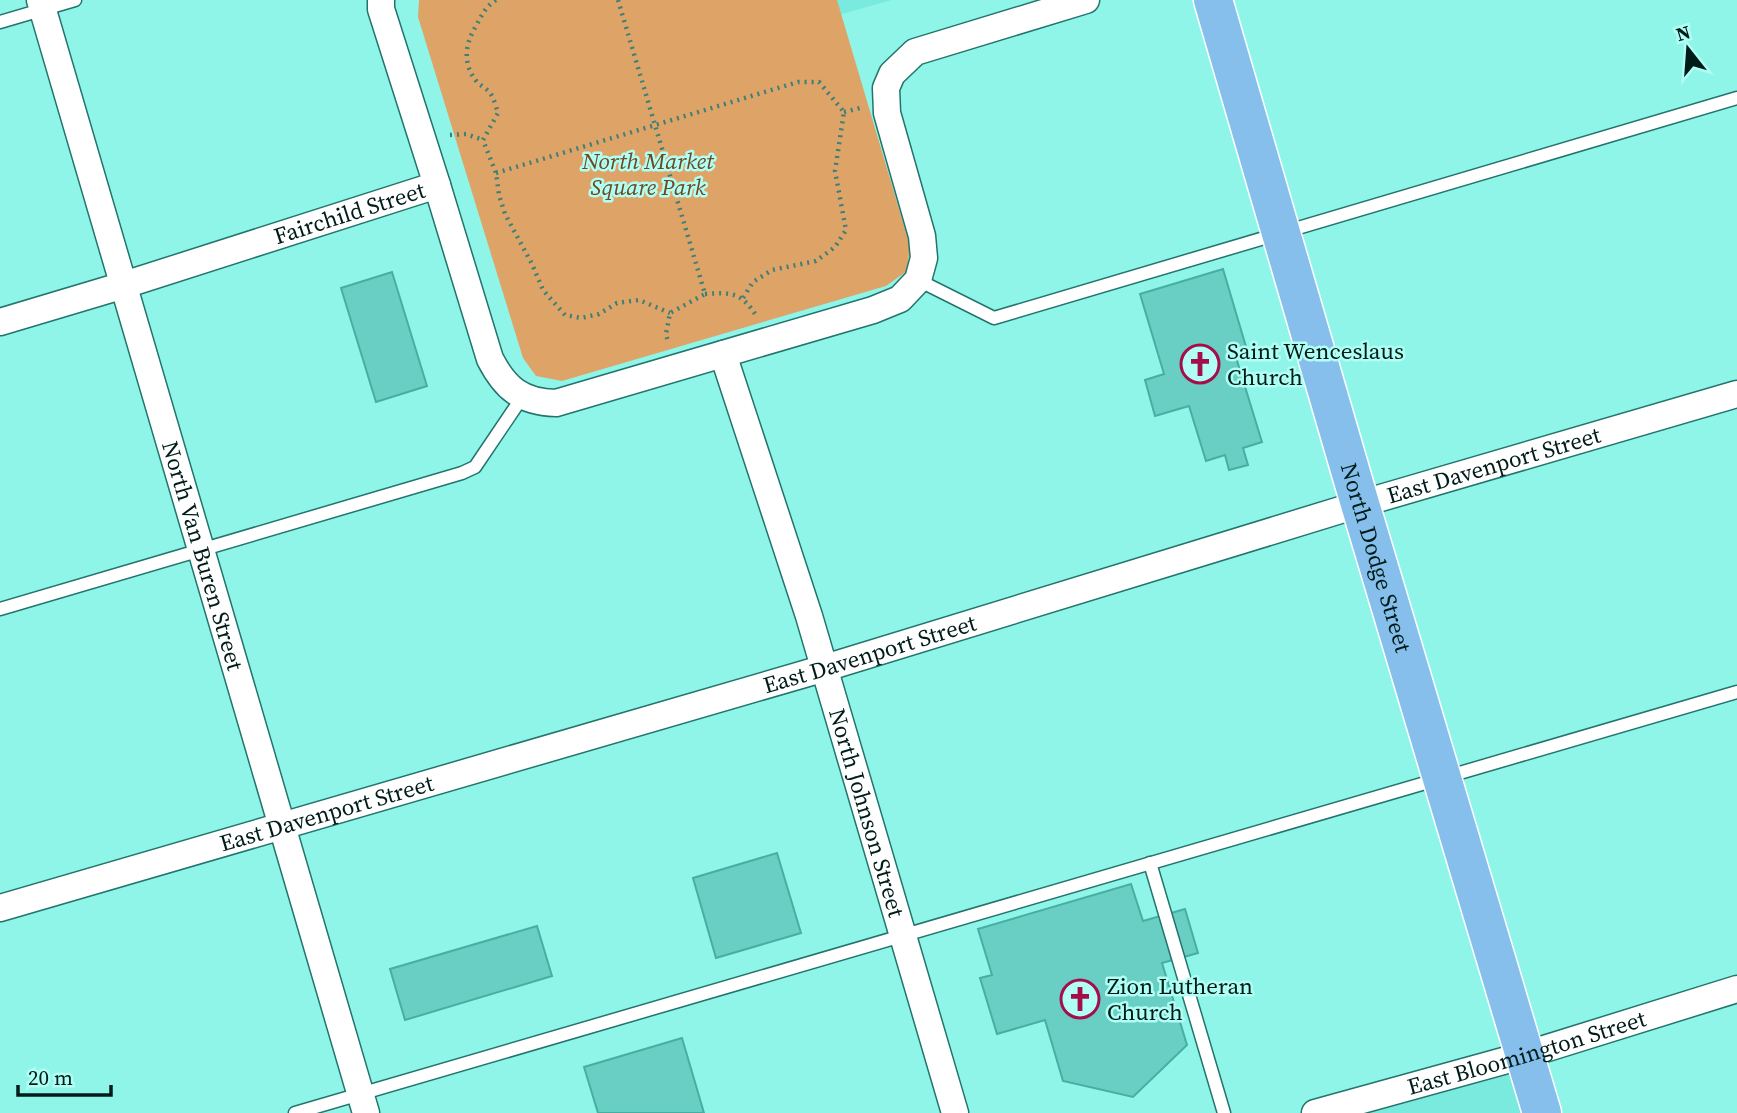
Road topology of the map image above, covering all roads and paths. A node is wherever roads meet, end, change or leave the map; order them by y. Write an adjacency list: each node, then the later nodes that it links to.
1 (75, 0): 7 (lane)
2 (381, 0): 12 (street)
3 (496, 0): 11 (path)
4 (618, 0): 10 (path)
5 (1086, 0): 14 (street)
6 (1213, 0): 13 (main road, North Dodge Street)
7 (41, 5): 8 (lane); 15 (street, North Van Buren Street)
8 (0, 22)
9 (1737, 98): 13 (lane)
10 (655, 125): 11 (path); 16 (path); 17 (path)
11 (496, 173): 18 (path)
12 (437, 185): 15 (street, Fairchild Street); 24 (street, Fairchild Street)
13 (1281, 233): 14 (lane); 25 (main road, North Dodge Street)
14 (918, 281): 20 (street)
15 (124, 285): 19 (street, Fairchild Street); 26 (street, North Van Buren Street)
16 (705, 295): 17 (path); 18 (path)
17 (743, 298): 20 (path)
18 (670, 313): 22 (path)
19 (0, 322)
20 (767, 342): 21 (street)
21 (723, 354): 22 (street); 28 (street, North Johnson Street)
22 (675, 369): 24 (street)
23 (1737, 394): 25 (street, East Davenport Street)
24 (523, 396): 26 (lane)
25 (1360, 505): 28 (street, East Davenport Street); 30 (main road, North Dodge Street)
26 (201, 549): 27 (lane); 31 (street, North Van Buren Street)
27 (0, 608)
28 (825, 668): 31 (street, East Davenport Street); 34 (street, North Johnson Street)
29 (1737, 692): 30 (lane)
30 (1442, 778): 32 (lane); 36 (main road, North Dodge Street)
31 (282, 825): 33 (street, East Davenport Street); 37 (street, North Van Buren Street)
32 (1150, 863): 34 (lane); 40 (lane)
33 (0, 908)
34 (903, 935): 37 (lane); 39 (street, North Johnson Street)
35 (1737, 989): 36 (street, East Bloomington Street)
36 (1525, 1055): 41 (street, East Bloomington Street); 42 (main road, North Dodge Street)
37 (363, 1103): 38 (lane)
38 (295, 1113)
39 (956, 1113)
40 (1224, 1113)
41 (1315, 1113)
42 (1542, 1113)

